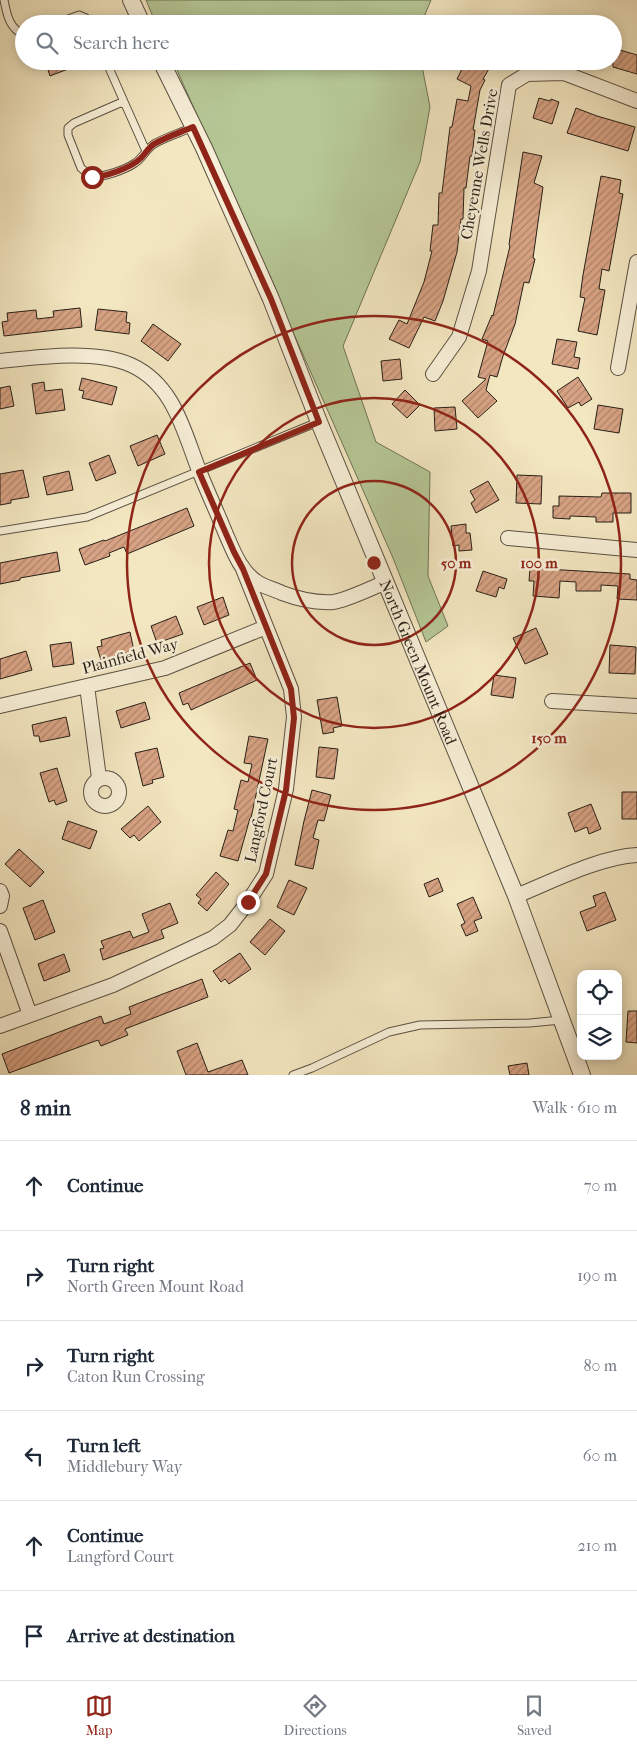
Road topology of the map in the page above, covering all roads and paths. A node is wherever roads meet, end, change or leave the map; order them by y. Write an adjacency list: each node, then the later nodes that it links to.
1 (4, 0): 4 (lane)
2 (132, 0): 3 (street)
3 (138, 15)
4 (15, 30)
5 (110, 70): 8 (lane)
6 (165, 70): 9 (street, North Green Mount Road)
7 (637, 101): 14 (street, Cheyenne Wells Drive)
8 (125, 104): 10 (lane); 10 (lane)
9 (193, 127): 10 (lane); 15 (street, North Green Mount Road)
10 (146, 151)
11 (637, 262): 13 (street)
12 (0, 361): 16 (street, Langford Court)
13 (618, 368)
14 (433, 374)
15 (319, 422): 16 (lane); 21 (street, North Green Mount Road)
16 (199, 472): 17 (lane); 20 (street, Langford Court)
17 (0, 531)
18 (508, 538): 19 (street)
19 (637, 550)
20 (243, 569): 21 (street); 22 (street, Langford Court)
21 (386, 582): 30 (street, North Green Mount Road)
22 (266, 627): 23 (street, Plainfield Way); 33 (street, Langford Court)
23 (87, 686): 25 (street, Plainfield Way); 27 (street)
24 (552, 701): 26 (street)
25 (0, 706)
26 (637, 706)
27 (100, 778)
28 (637, 855): 30 (street)
29 (0, 891): 31 (street)
30 (516, 896): 34 (street, North Green Mount Road)
31 (0, 906)
32 (0, 931): 33 (street)
33 (30, 1015): 35 (street, Langford Court)
34 (561, 1020): 36 (lane); 37 (street, North Green Mount Road)
35 (0, 1026)
36 (293, 1075)
37 (582, 1075)

